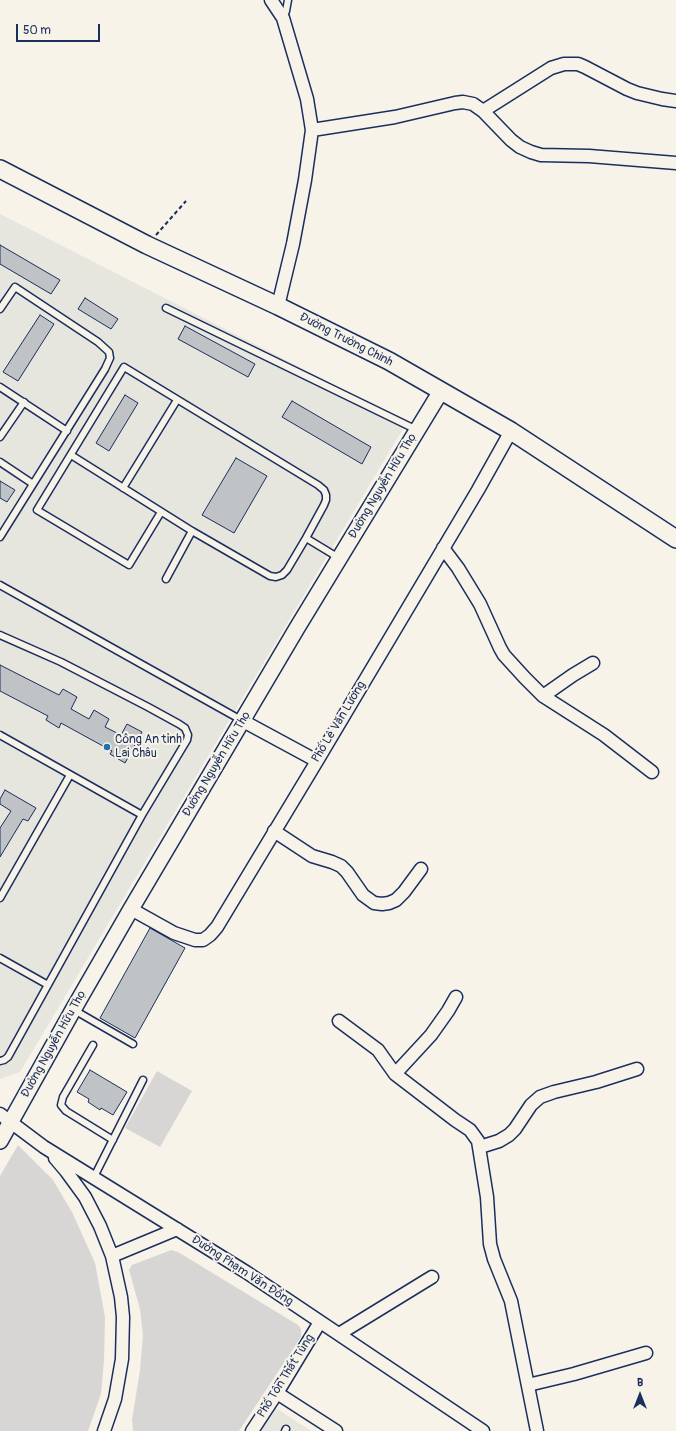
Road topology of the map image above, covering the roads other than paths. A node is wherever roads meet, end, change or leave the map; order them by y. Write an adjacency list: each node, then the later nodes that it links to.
1 (271, 0): 3 (street)
2 (288, 0): 3 (lane)
3 (283, 18): 6 (street)
4 (676, 101): 5 (street)
5 (483, 111): 6 (street); 7 (street)
6 (312, 130): 9 (street)
7 (676, 163)
8 (0, 170): 9 (main road, Đường Trường Chinh)
9 (278, 306): 13 (main road, Đường Trường Chinh)
10 (166, 308): 16 (lane)
11 (0, 309): 17 (lane)
12 (0, 387): 15 (lane)
13 (441, 391): 16 (street, Đường Nguyễn Hữu Thọ); 18 (main road, Đường Trường Chinh)
14 (177, 400): 20 (lane); 23 (lane); 27 (lane)
15 (24, 402): 17 (lane); 19 (lane)
16 (417, 430): 30 (street, Đường Nguyễn Hữu Thọ)
17 (67, 431): 22 (lane)
18 (511, 431): 28 (main road, Đường Trường Chinh); 29 (street, Phố Lê Văn Lương)
19 (0, 437)
20 (71, 455): 23 (lane); 24 (lane)
21 (0, 462): 22 (lane)
22 (33, 484): 26 (lane)
23 (123, 488): 24 (lane)
24 (161, 512): 25 (lane)
25 (192, 531): 27 (lane); 31 (lane)
26 (0, 537)
27 (306, 538): 30 (lane)
28 (676, 540)
29 (443, 548): 35 (street); 38 (street, Phố Lê Văn Lương)
30 (340, 558): 36 (street, Đường Nguyễn Hữu Thọ)
31 (166, 579)
32 (0, 585): 36 (lane)
33 (0, 635): 41 (lane)
34 (593, 663): 35 (street)
35 (543, 696): 39 (street)
36 (243, 720): 38 (street); 45 (street, Đường Nguyễn Hữu Thọ)
37 (0, 735): 40 (lane)
38 (317, 761): 42 (street, Phố Lê Văn Lương)
39 (652, 772)
40 (70, 775): 41 (lane); 44 (lane)
41 (142, 815): 47 (lane)
42 (274, 831): 43 (street); 45 (street, Phố Lê Văn Lương)
43 (421, 869)
44 (0, 898)
45 (131, 909): 49 (street, Đường Nguyễn Hữu Thọ)
46 (0, 958): 47 (lane)
47 (48, 985): 53 (lane)
48 (456, 997): 55 (street)
49 (73, 1010): 51 (lane); 57 (street, Đường Nguyễn Hữu Thọ)
50 (339, 1021): 55 (street)
51 (133, 1044)
52 (93, 1046): 58 (lane)
53 (0, 1061)
54 (637, 1069): 61 (street)
55 (395, 1074): 61 (street)
56 (143, 1080): 58 (lane)
57 (6, 1117): 59 (street, Đường Nguyễn Hữu Thọ); 60 (street, Đường Phạm Văn Đồng)
58 (113, 1140): 62 (lane)
59 (0, 1141)
60 (44, 1146): 62 (street, Đường Phạm Văn Đồng); 64 (street)
61 (480, 1146): 69 (street)
62 (94, 1178): 63 (street, Đường Phạm Văn Đồng)
63 (177, 1229): 64 (street); 66 (street, Đường Phạm Văn Đồng)
64 (112, 1256): 71 (street)
65 (432, 1277): 67 (street)
66 (320, 1322): 67 (street, Đường Phạm Văn Đồng); 70 (street, Phố Tôn Thất Tùng)
67 (339, 1334): 74 (street, Đường Phạm Văn Đồng)
68 (646, 1353): 69 (street)
69 (528, 1385): 75 (street)
70 (278, 1393): 72 (street, Phố Tôn Thất Tùng); 73 (street)
71 (104, 1431)
72 (252, 1431)
73 (336, 1431)
74 (483, 1431)
75 (537, 1431)

